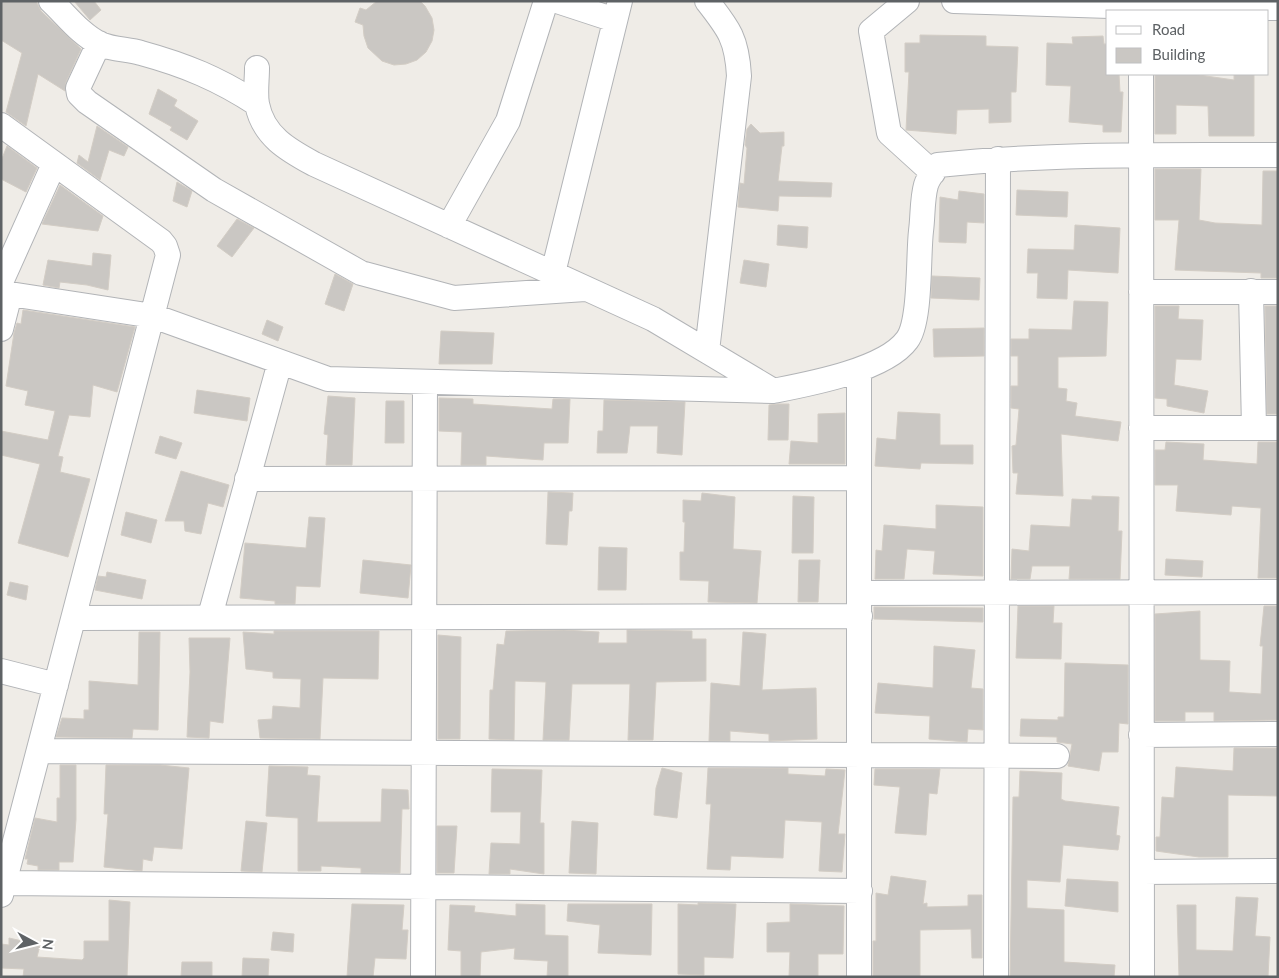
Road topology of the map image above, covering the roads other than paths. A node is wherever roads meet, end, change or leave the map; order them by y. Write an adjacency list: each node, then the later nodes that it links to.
1 (51, 1): 10 (street)
2 (546, 1): 20 (street)
3 (558, 1): 9 (street)
4 (707, 1): 29 (street)
5 (907, 1): 19 (street)
6 (954, 1): 7 (street)
7 (1142, 6): 8 (street)
8 (1278, 8)
9 (618, 11): 21 (street)
10 (99, 44): 13 (street); 22 (street)
11 (256, 68): 13 (street)
12 (1141, 75): 15 (street)
13 (257, 104): 20 (street)
14 (1, 125): 18 (street)
15 (1141, 155): 16 (street); 17 (street); 24 (street)
16 (1278, 156)
17 (998, 159): 19 (street); 43 (street)
18 (54, 164): 23 (street); 27 (street)
19 (933, 174): 31 (street)
20 (449, 226): 21 (street)
21 (553, 273): 22 (street)
22 (587, 288): 29 (street)
23 (4, 289): 27 (street); 28 (street)
24 (1141, 292): 25 (street); 34 (street)
25 (1251, 292): 26 (street); 35 (street)
26 (1278, 292)
27 (153, 316): 30 (street); 47 (street)
28 (1, 329)
29 (707, 351): 33 (street)
30 (280, 362): 32 (street); 39 (street)
31 (858, 370): 33 (street); 38 (street)
32 (426, 382): 33 (street); 37 (street)
33 (773, 391)
34 (1141, 428): 35 (street); 40 (street)
35 (1254, 428): 36 (street)
36 (1278, 428)
37 (425, 478): 38 (street); 39 (street); 45 (street)
38 (859, 478): 42 (street)
39 (247, 479): 44 (street)
40 (1141, 592): 41 (street); 43 (street); 51 (street)
41 (1278, 592)
42 (860, 593): 43 (street); 46 (street)
43 (997, 593): 55 (street)
44 (210, 616): 45 (street); 47 (street)
45 (425, 616): 46 (street); 53 (street)
46 (860, 616): 54 (street)
47 (74, 618): 49 (street)
48 (1, 670): 49 (street)
49 (56, 685): 52 (street)
50 (1278, 734): 51 (street)
51 (1141, 735): 58 (street)
52 (39, 750): 53 (street); 60 (street)
53 (424, 753): 54 (street); 59 (street)
54 (860, 755): 55 (street); 61 (street)
55 (997, 756): 56 (street); 64 (street)
56 (1057, 756)
57 (1278, 871): 58 (street)
58 (1142, 872): 65 (street)
59 (424, 887): 60 (street); 61 (street); 62 (street)
60 (3, 889)
61 (860, 891): 63 (street)
62 (423, 977)
63 (859, 977)
64 (996, 977)
65 (1142, 977)

